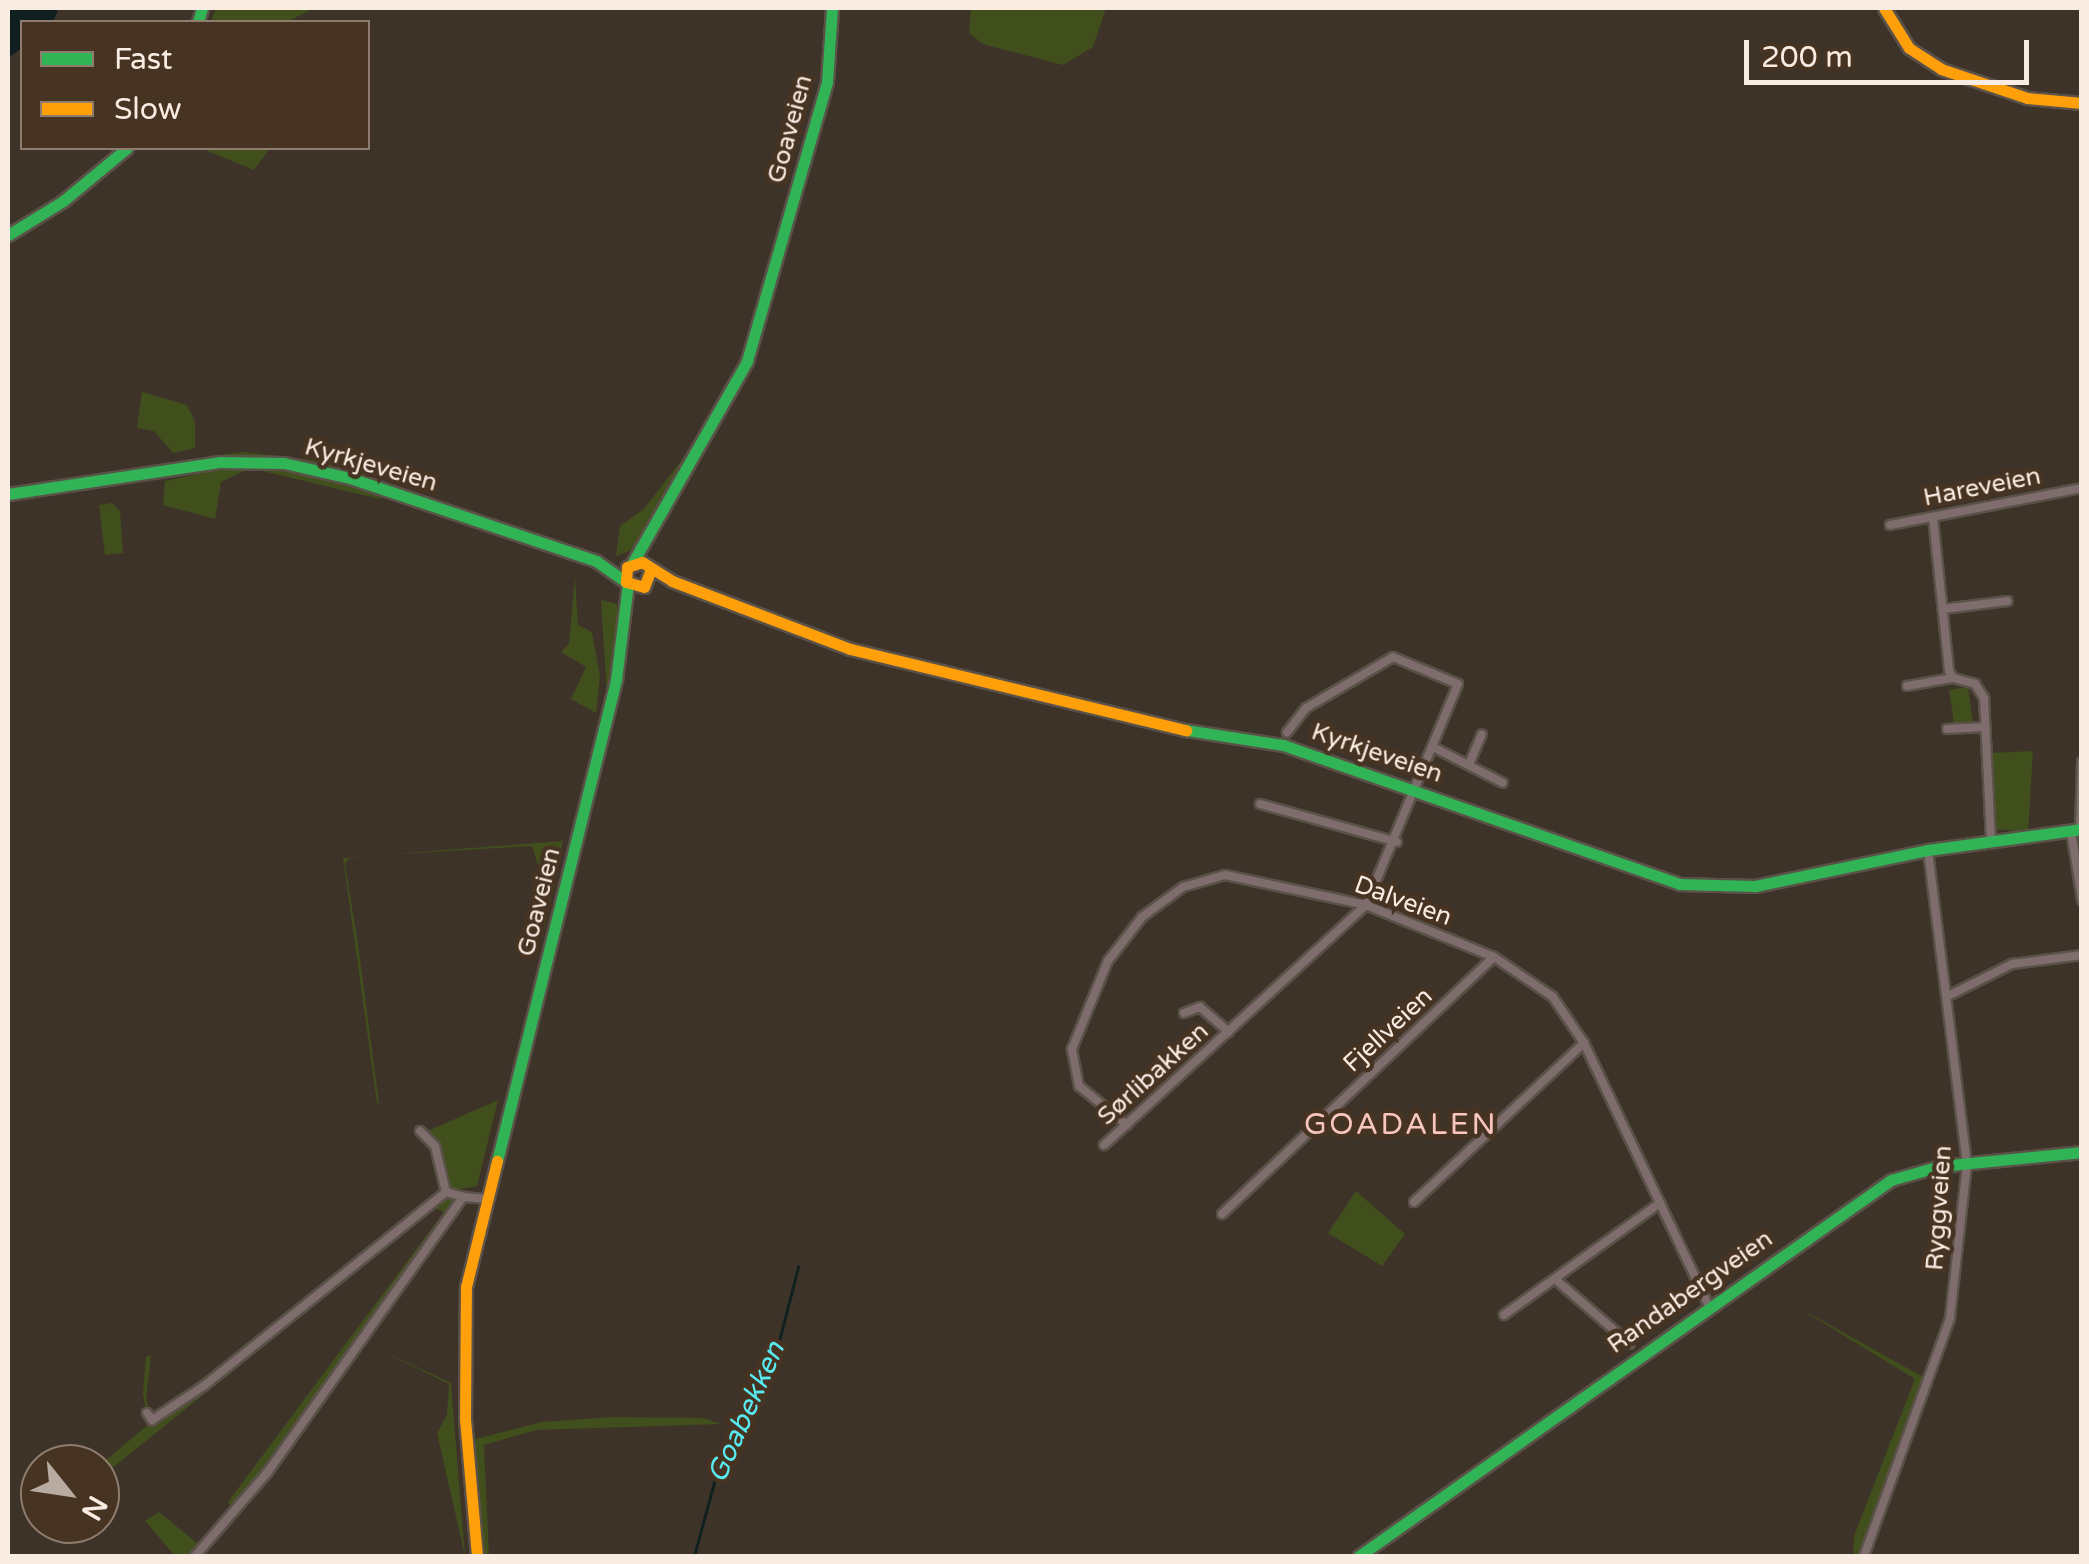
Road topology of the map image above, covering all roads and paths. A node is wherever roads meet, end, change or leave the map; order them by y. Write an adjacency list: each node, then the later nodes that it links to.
1 (832, 8): 10 (main road, Goaveien)
2 (1884, 8): 3 (main road)
3 (2082, 103)
4 (124, 150): 5 (main road)
5 (8, 235)
6 (2082, 488): 8 (street, Hareveien)
7 (8, 494): 11 (main road, Kyrkjeveien)
8 (1933, 518): 9 (street, Hareveien); 18 (street)
9 (1890, 525)
10 (654, 531): 12 (main road, Goaveien); 13 (main road, Goaveien)
11 (596, 561): 12 (main road, Kyrkjeveien); 15 (main road, Kyrkjeveien)
12 (632, 563): 13 (main road); 15 (main road, Goaveien)
13 (650, 568): 14 (main road, Kyrkjeveien); 16 (main road, Goaveien)
14 (672, 581): 16 (main road, Kyrkjeveien); 30 (main road, Kyrkjeveien)
15 (627, 583): 16 (main road); 19 (main road, Goaveien)
16 (646, 586): 19 (main road, Goaveien)
17 (2008, 600): 18 (street)
18 (1943, 609): 20 (street)
19 (628, 615): 51 (main road, Goaveien)
20 (1953, 678): 21 (street); 22 (street)
21 (1907, 686)
22 (1985, 727): 23 (street); 33 (street)
23 (1947, 729)
24 (1287, 732): 26 (street, Sørlibakken)
25 (1482, 734): 27 (street)
26 (1435, 748): 27 (street); 30 (street, Sørlibakken)
27 (1470, 762): 29 (street)
28 (2082, 762): 32 (street)
29 (1503, 782)
30 (1418, 790): 34 (street, Sørlibakken); 35 (main road, Kyrkjeveien)
31 (1260, 804): 34 (street)
32 (2078, 830): 33 (main road, Kyrkjeveien); 36 (street)
33 (1991, 840): 35 (main road, Kyrkjeveien)
34 (1397, 842): 37 (street, Sørlibakken)
35 (1928, 850): 40 (street, Ryggveien)
36 (2082, 900)
37 (1366, 905): 39 (street, Dalveien); 42 (street, Sørlibakken); 44 (street, Dalveien)
38 (2082, 955): 40 (street)
39 (1494, 957): 43 (street, Dalveien); 54 (street, Fjellveien)
40 (1948, 996): 48 (street, Ryggveien)
41 (1184, 1012): 42 (street, Sørlibakken)
42 (1229, 1032): 44 (street, Sørlibakken)
43 (1584, 1043): 52 (street); 53 (street, Dalveien)
44 (1127, 1125): 46 (street, Sørlibakken)
45 (420, 1131): 49 (street)
46 (1104, 1144)
47 (2082, 1152): 48 (main road, Randabergveien)
48 (1966, 1164): 56 (main road, Randabergveien); 63 (street, Ryggveien)
49 (446, 1192): 50 (street); 59 (street)
50 (463, 1196): 51 (street); 60 (street)
51 (487, 1199): 61 (main road, Goaveien)
52 (1414, 1202)
53 (1660, 1203): 55 (street); 56 (street, Dalveien)
54 (1222, 1214)
55 (1555, 1279): 57 (street); 58 (street)
56 (1709, 1306): 62 (main road, Randabergveien)
57 (1504, 1316)
58 (1630, 1344)
59 (148, 1413)
60 (195, 1556)
61 (477, 1556)
62 (1359, 1556)
63 (1864, 1556)

